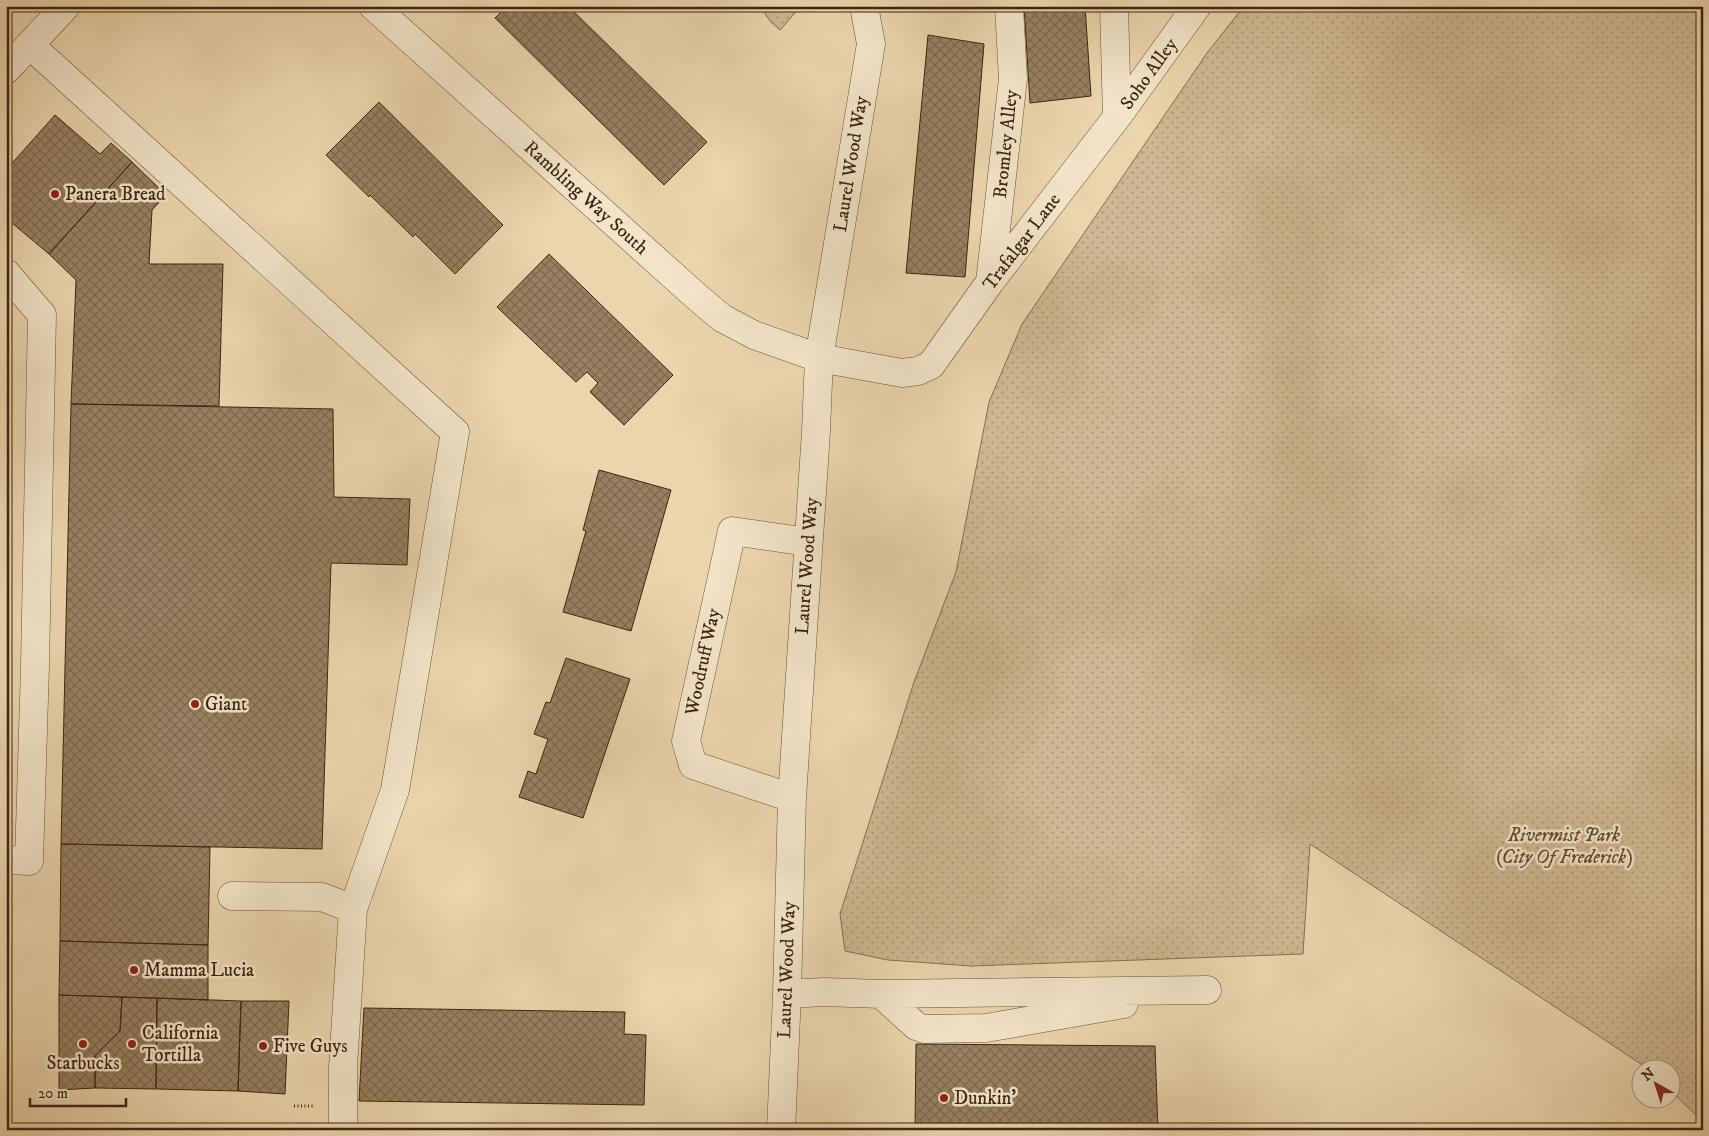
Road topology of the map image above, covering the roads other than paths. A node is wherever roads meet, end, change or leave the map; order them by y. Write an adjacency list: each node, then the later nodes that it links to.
1 (66, 6): 7 (street)
2 (373, 6): 12 (street, Rambling Way South)
3 (864, 6): 12 (street, Laurel Wood Way)
4 (1009, 6): 11 (street, Bromley Alley)
5 (1114, 6): 9 (street)
6 (1197, 6): 9 (street, Soho Alley)
7 (31, 46): 8 (street); 17 (street)
8 (6, 70)
9 (1118, 117): 11 (street, Trafalgar Lane)
10 (6, 273): 15 (street)
11 (990, 282): 12 (street, Trafalgar Lane)
12 (819, 358): 13 (street, Laurel Wood Way)
13 (808, 542): 14 (street, Laurel Wood Way); 14 (street, Woodruff Way)
14 (792, 798): 18 (street, Laurel Wood Way)
15 (6, 860)
16 (232, 896): 17 (street)
17 (353, 909): 20 (street)
18 (787, 994): 19 (street); 21 (street, Laurel Wood Way)
19 (881, 994): 19 (street)
20 (343, 1130)
21 (782, 1130)

